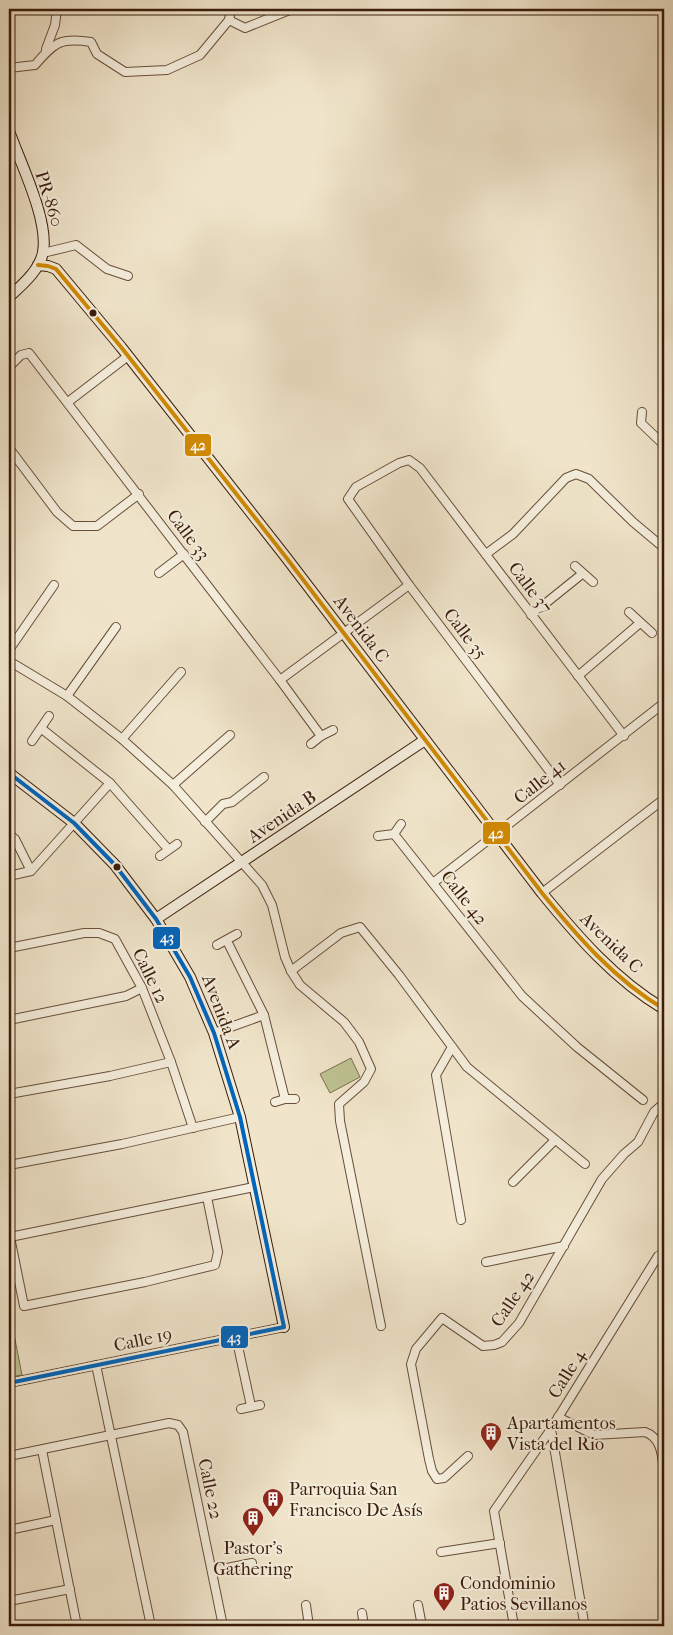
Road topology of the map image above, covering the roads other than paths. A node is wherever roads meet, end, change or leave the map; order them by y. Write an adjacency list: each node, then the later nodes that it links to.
1 (57, 9): 5 (street)
2 (231, 9): 4 (street)
3 (292, 9): 4 (street)
4 (229, 20): 5 (street)
5 (43, 56): 6 (street)
6 (9, 68)
7 (9, 131): 8 (street, PR-860 / PR-860)
8 (43, 253): 9 (street, PR-860 / PR-860); 10 (street)
9 (38, 265): 11 (street, PR-860 / PR-860); 12 (street, Avenida C)
10 (128, 276)
11 (9, 297)
12 (128, 356): 14 (street); 34 (street, Avenida C)
13 (9, 367): 14 (street, Calle 33)
14 (68, 402): 19 (street, Calle 33)
15 (642, 412): 16 (street)
16 (664, 445)
17 (9, 448): 19 (street)
18 (409, 460): 22 (street, Calle 37); 28 (street, Calle 35)
19 (139, 494): 21 (street, Calle 33)
20 (664, 548): 22 (street)
21 (184, 554): 24 (street); 39 (street, Calle 33)
22 (486, 554): 30 (street, Calle 37)
23 (575, 566): 25 (street)
24 (159, 573)
25 (582, 574): 26 (street); 30 (street)
26 (593, 582)
27 (54, 585): 35 (street)
28 (409, 585): 34 (street); 56 (street, Calle 35)
29 (629, 612): 31 (street)
30 (531, 614): 38 (street, Calle 37)
31 (640, 623): 33 (street); 38 (street)
32 (116, 627): 40 (street)
33 (652, 633)
34 (345, 634): 39 (street); 49 (street, Avenida C)
35 (9, 650)
36 (9, 661): 40 (street)
37 (181, 672): 48 (street)
38 (578, 676): 47 (street, Calle 37)
39 (280, 680): 46 (street, Calle 33)
40 (67, 696): 48 (street)
41 (664, 704): 47 (street, Calle 41)
42 (49, 716): 43 (street)
43 (42, 728): 50 (street); 54 (street)
44 (333, 730): 46 (street)
45 (230, 735): 55 (street)
46 (321, 736): 51 (street)
47 (624, 736): 56 (street, Calle 41)
48 (122, 739): 55 (street)
49 (425, 740): 63 (street, Avenida C); 68 (street, Avenida B)
50 (32, 741)
51 (311, 744)
52 (9, 773): 59 (street, Avenida A)
53 (264, 777): 58 (street)
54 (110, 783): 59 (street); 66 (street)
55 (173, 785): 58 (street)
56 (560, 785): 63 (street, Calle 41)
57 (664, 799): 72 (street)
58 (205, 822): 68 (street)
59 (74, 823): 69 (street); 73 (street, Avenida A)
60 (401, 824): 62 (street)
61 (9, 834): 69 (street)
62 (394, 834): 64 (street); 71 (street, Calle 42)
63 (497, 834): 71 (street, Calle 41); 72 (street, Avenida C)
64 (378, 836)
65 (177, 844): 66 (street)
66 (168, 849): 67 (street)
67 (160, 856)
68 (242, 863): 73 (street, Avenida B); 78 (street)
69 (31, 871): 70 (street)
70 (9, 876)
71 (433, 883): 89 (street, Calle 42)
72 (542, 892): 80 (street, Avenida C)
73 (156, 918): 83 (street, Avenida A)
74 (237, 934): 75 (street)
75 (227, 940): 76 (street); 81 (street)
76 (217, 945)
77 (9, 948): 79 (street, Calle 12)
78 (291, 971): 84 (street); 104 (street)
79 (142, 988): 82 (street); 85 (street, Calle 12)
80 (664, 1009)
81 (264, 1015): 83 (street); 87 (street)
82 (9, 1020)
83 (214, 1033): 92 (street, Avenida A)
84 (452, 1047): 94 (street); 100 (street)
85 (171, 1062): 86 (street); 93 (street, Calle 12)
86 (9, 1094)
87 (285, 1099): 88 (street); 90 (street)
88 (295, 1099)
89 (644, 1100)
90 (275, 1102)
91 (664, 1103): 101 (street, Calle 42)
92 (240, 1117): 93 (street); 98 (street, Avenida A)
93 (192, 1128): 96 (street)
94 (555, 1140): 95 (street); 97 (street)
95 (585, 1164)
96 (9, 1165)
97 (513, 1182)
98 (254, 1187): 99 (street); 105 (street, Avenida A)
99 (207, 1197): 99 (street)
100 (461, 1220)
101 (564, 1246): 103 (street); 117 (street, Calle 42)
102 (664, 1261): 112 (street, Calle 4)
103 (486, 1262)
104 (381, 1326)
105 (284, 1327): 106 (street, Calle 19)
106 (236, 1337): 107 (street, Calle 19); 110 (street)
107 (96, 1365): 108 (street, Calle 19); 114 (street)
108 (9, 1383)
109 (260, 1405): 110 (street)
110 (251, 1406): 111 (street)
111 (241, 1408)
112 (558, 1417): 113 (street, Calle 4); 118 (street)
113 (551, 1428): 121 (street, Calle 4); 130 (street)
114 (112, 1435): 115 (street); 124 (street, Calle 22); 132 (street)
115 (42, 1450): 116 (street); 119 (street)
116 (9, 1456)
117 (468, 1456)
118 (664, 1471)
119 (56, 1520): 120 (street); 125 (street)
120 (9, 1530)
121 (500, 1543): 122 (street); 137 (street)
122 (441, 1552)
123 (252, 1563): 124 (street)
124 (212, 1571): 133 (street, Calle 22)
125 (70, 1588): 126 (street); 131 (street)
126 (9, 1601)
127 (306, 1605): 134 (street)
128 (418, 1605): 136 (street)
129 (362, 1613): 135 (street)
130 (584, 1622)
131 (78, 1626)
132 (151, 1626)
133 (224, 1626)
134 (309, 1626)
135 (364, 1626)
136 (422, 1626)
137 (514, 1626)

